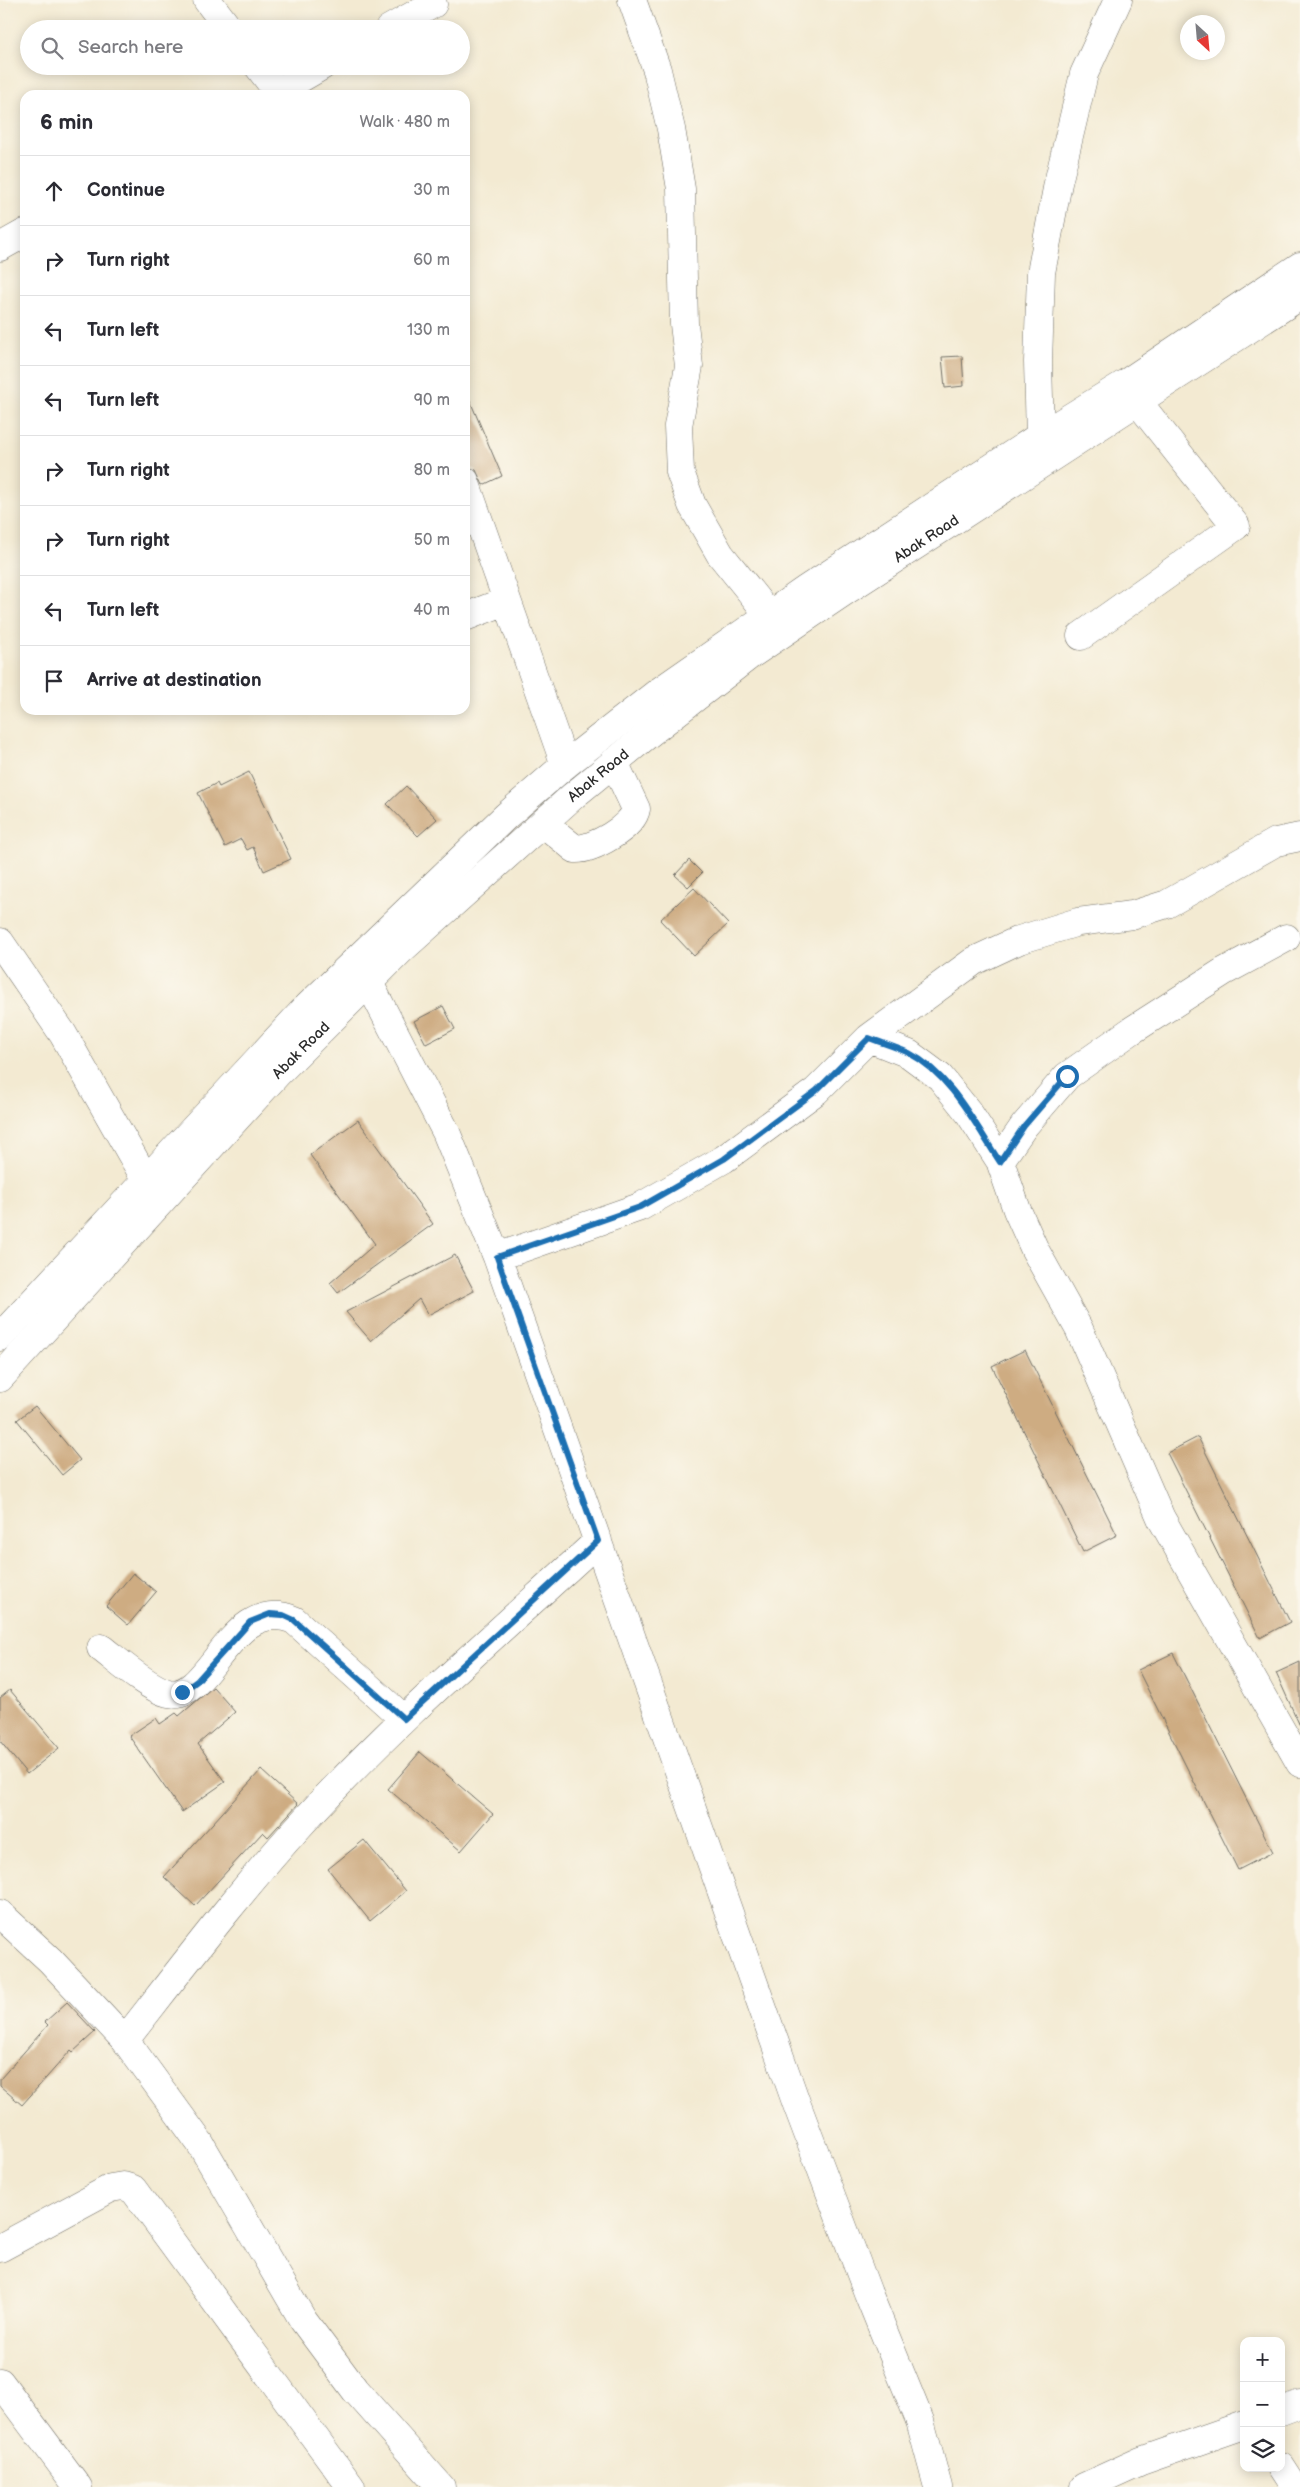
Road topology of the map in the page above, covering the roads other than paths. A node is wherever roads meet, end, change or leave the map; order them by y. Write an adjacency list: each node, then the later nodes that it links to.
1 (207, 0): 5 (main road)
2 (632, 0): 20 (main road)
3 (1118, 0): 16 (main road)
4 (433, 4): 6 (main road)
5 (221, 20)
6 (405, 20)
7 (264, 75): 9 (main road)
8 (308, 75): 10 (main road)
9 (274, 90)
10 (283, 90)
11 (20, 236): 12 (main road)
12 (0, 247)
13 (1300, 266): 15 (main road, Abak Road)
14 (1300, 296): 15 (main road, Abak Road)
15 (1132, 392): 16 (main road, Abak Road); 21 (main road); 22 (main road, Abak Road)
16 (1040, 436): 20 (main road, Abak Road)
17 (470, 496): 18 (main road)
18 (506, 601): 19 (main road); 23 (main road)
19 (470, 615)
20 (769, 615): 23 (main road, Abak Road)
21 (1082, 636)
22 (614, 762): 24 (main road, Abak Road); 24 (main road)
23 (565, 764): 31 (main road, Abak Road)
24 (543, 822): 28 (main road, Abak Road)
25 (1300, 837): 29 (main road)
26 (1286, 938): 30 (main road)
27 (0, 942): 31 (main road)
28 (369, 983): 32 (main road); 34 (main road, Abak Road)
29 (869, 1038): 30 (main road); 32 (main road)
30 (1000, 1162): 38 (main road)
31 (146, 1180): 33 (main road, Abak Road)
32 (497, 1257): 35 (main road)
33 (4, 1326)
34 (0, 1378)
35 (598, 1541): 37 (main road); 50 (main road)
36 (101, 1648): 37 (main road)
37 (404, 1719): 40 (main road)
38 (1300, 1763)
39 (0, 1914): 40 (main road)
40 (125, 2040): 49 (main road)
41 (0, 2248): 48 (main road)
42 (0, 2382): 47 (main road)
43 (1300, 2404): 44 (main road)
44 (1285, 2410)
45 (1240, 2426): 51 (main road)
46 (1284, 2472): 52 (main road)
47 (78, 2487)
48 (351, 2487)
49 (441, 2487)
50 (938, 2487)
51 (1084, 2487)
52 (1294, 2487)

